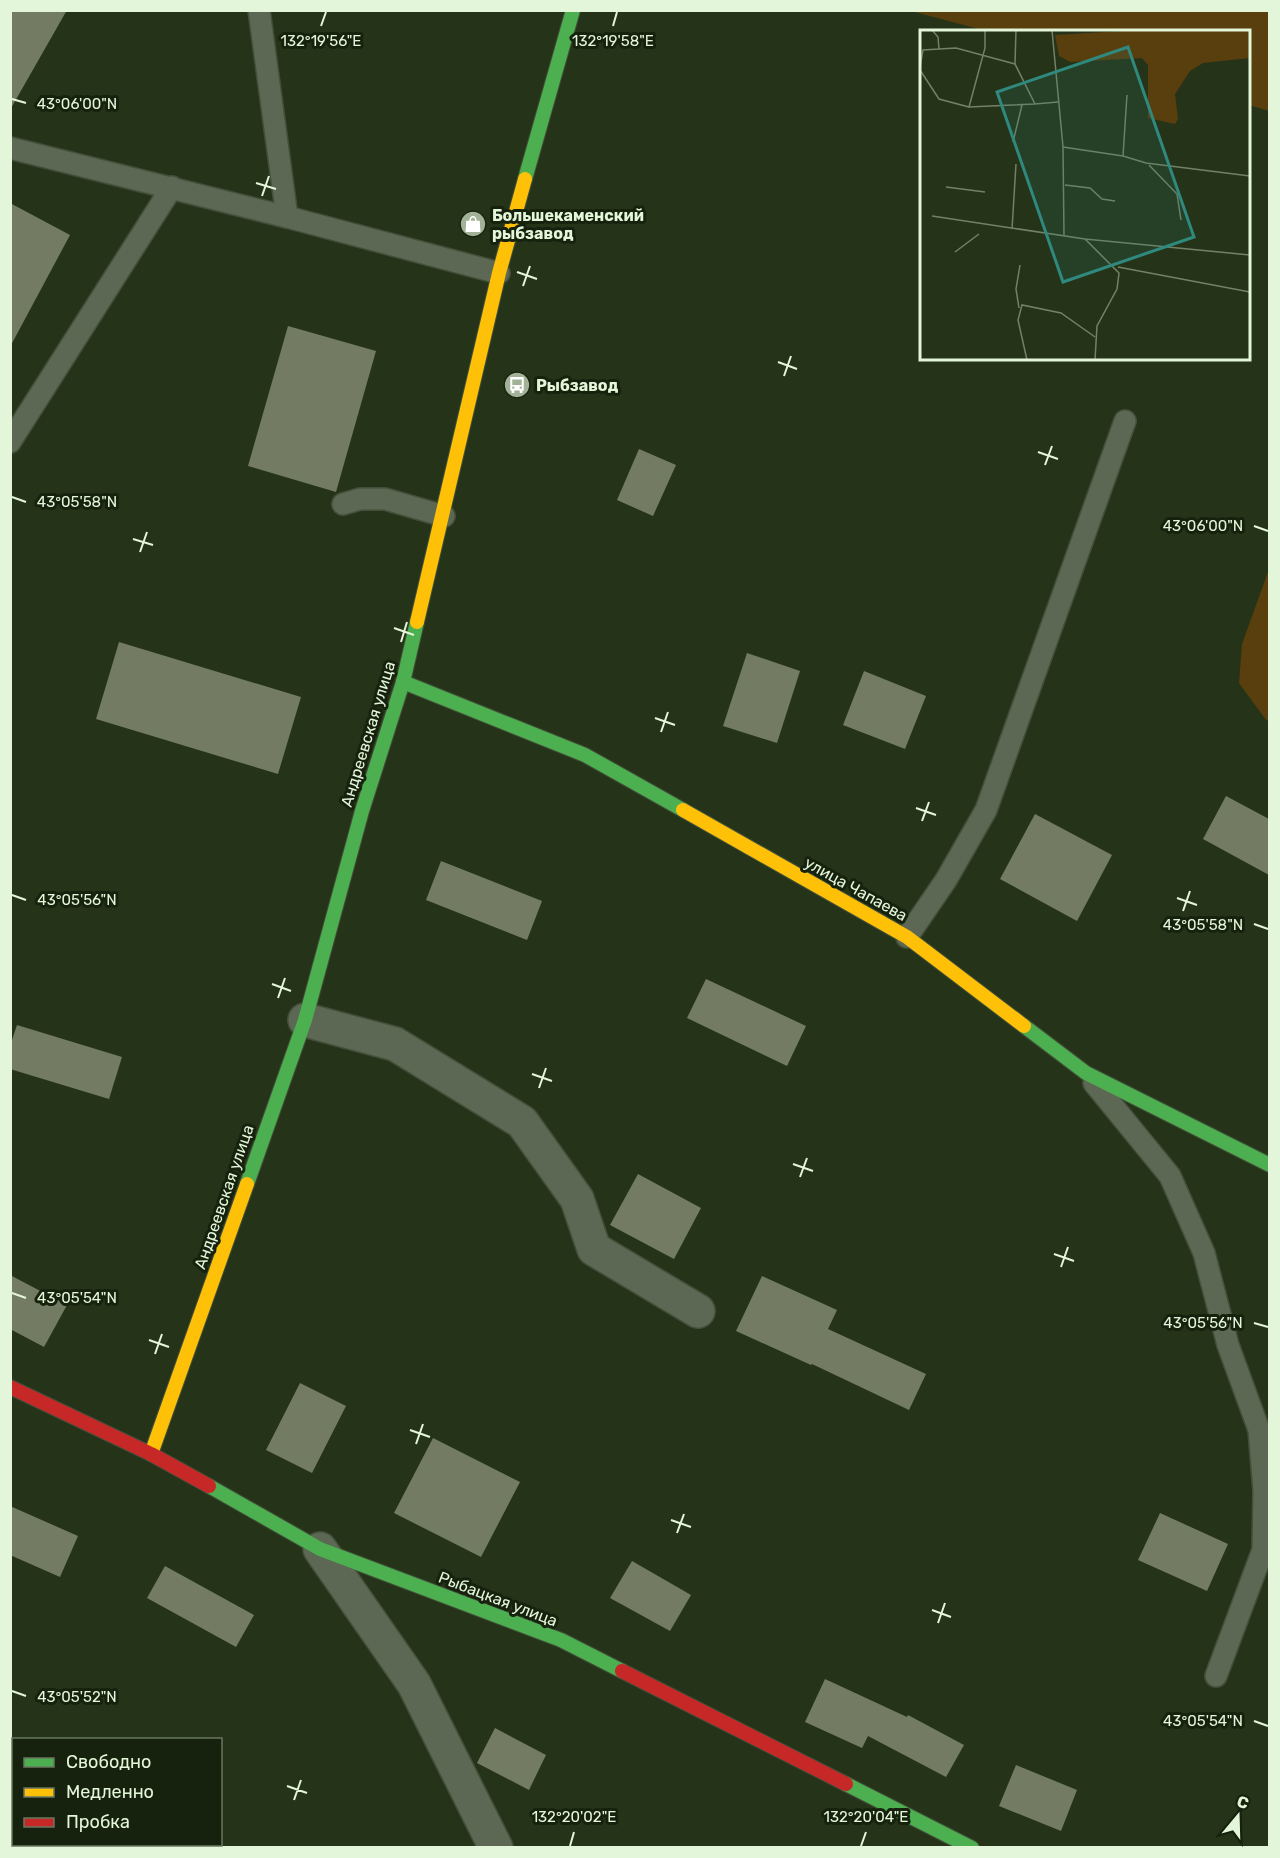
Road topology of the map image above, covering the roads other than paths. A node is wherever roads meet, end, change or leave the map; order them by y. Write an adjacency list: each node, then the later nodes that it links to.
1 (259, 10): 5 (lane)
2 (573, 10): 6 (street, Андреевская улица)
3 (10, 148): 4 (lane)
4 (172, 187): 5 (lane); 8 (lane)
5 (287, 217): 6 (lane)
6 (499, 273): 10 (street, Андреевская улица)
7 (1125, 421): 12 (lane)
8 (10, 442)
9 (343, 504): 10 (lane)
10 (444, 516): 11 (street, Андреевская улица)
11 (403, 682): 12 (street, улица Чапаева); 13 (street, Андреевская улица)
12 (908, 937): 14 (street, улица Чапаева)
13 (305, 1020): 16 (street); 18 (street, Андреевская улица)
14 (1086, 1073): 15 (street, улица Чапаева); 20 (lane)
15 (1269, 1166)
16 (698, 1311)
17 (10, 1388): 18 (street, Рыбацкая улица)
18 (151, 1454): 19 (street, Рыбацкая улица)
19 (320, 1549): 21 (street); 22 (street, Рыбацкая улица)
20 (1216, 1676)
21 (496, 1848)
22 (972, 1848)

